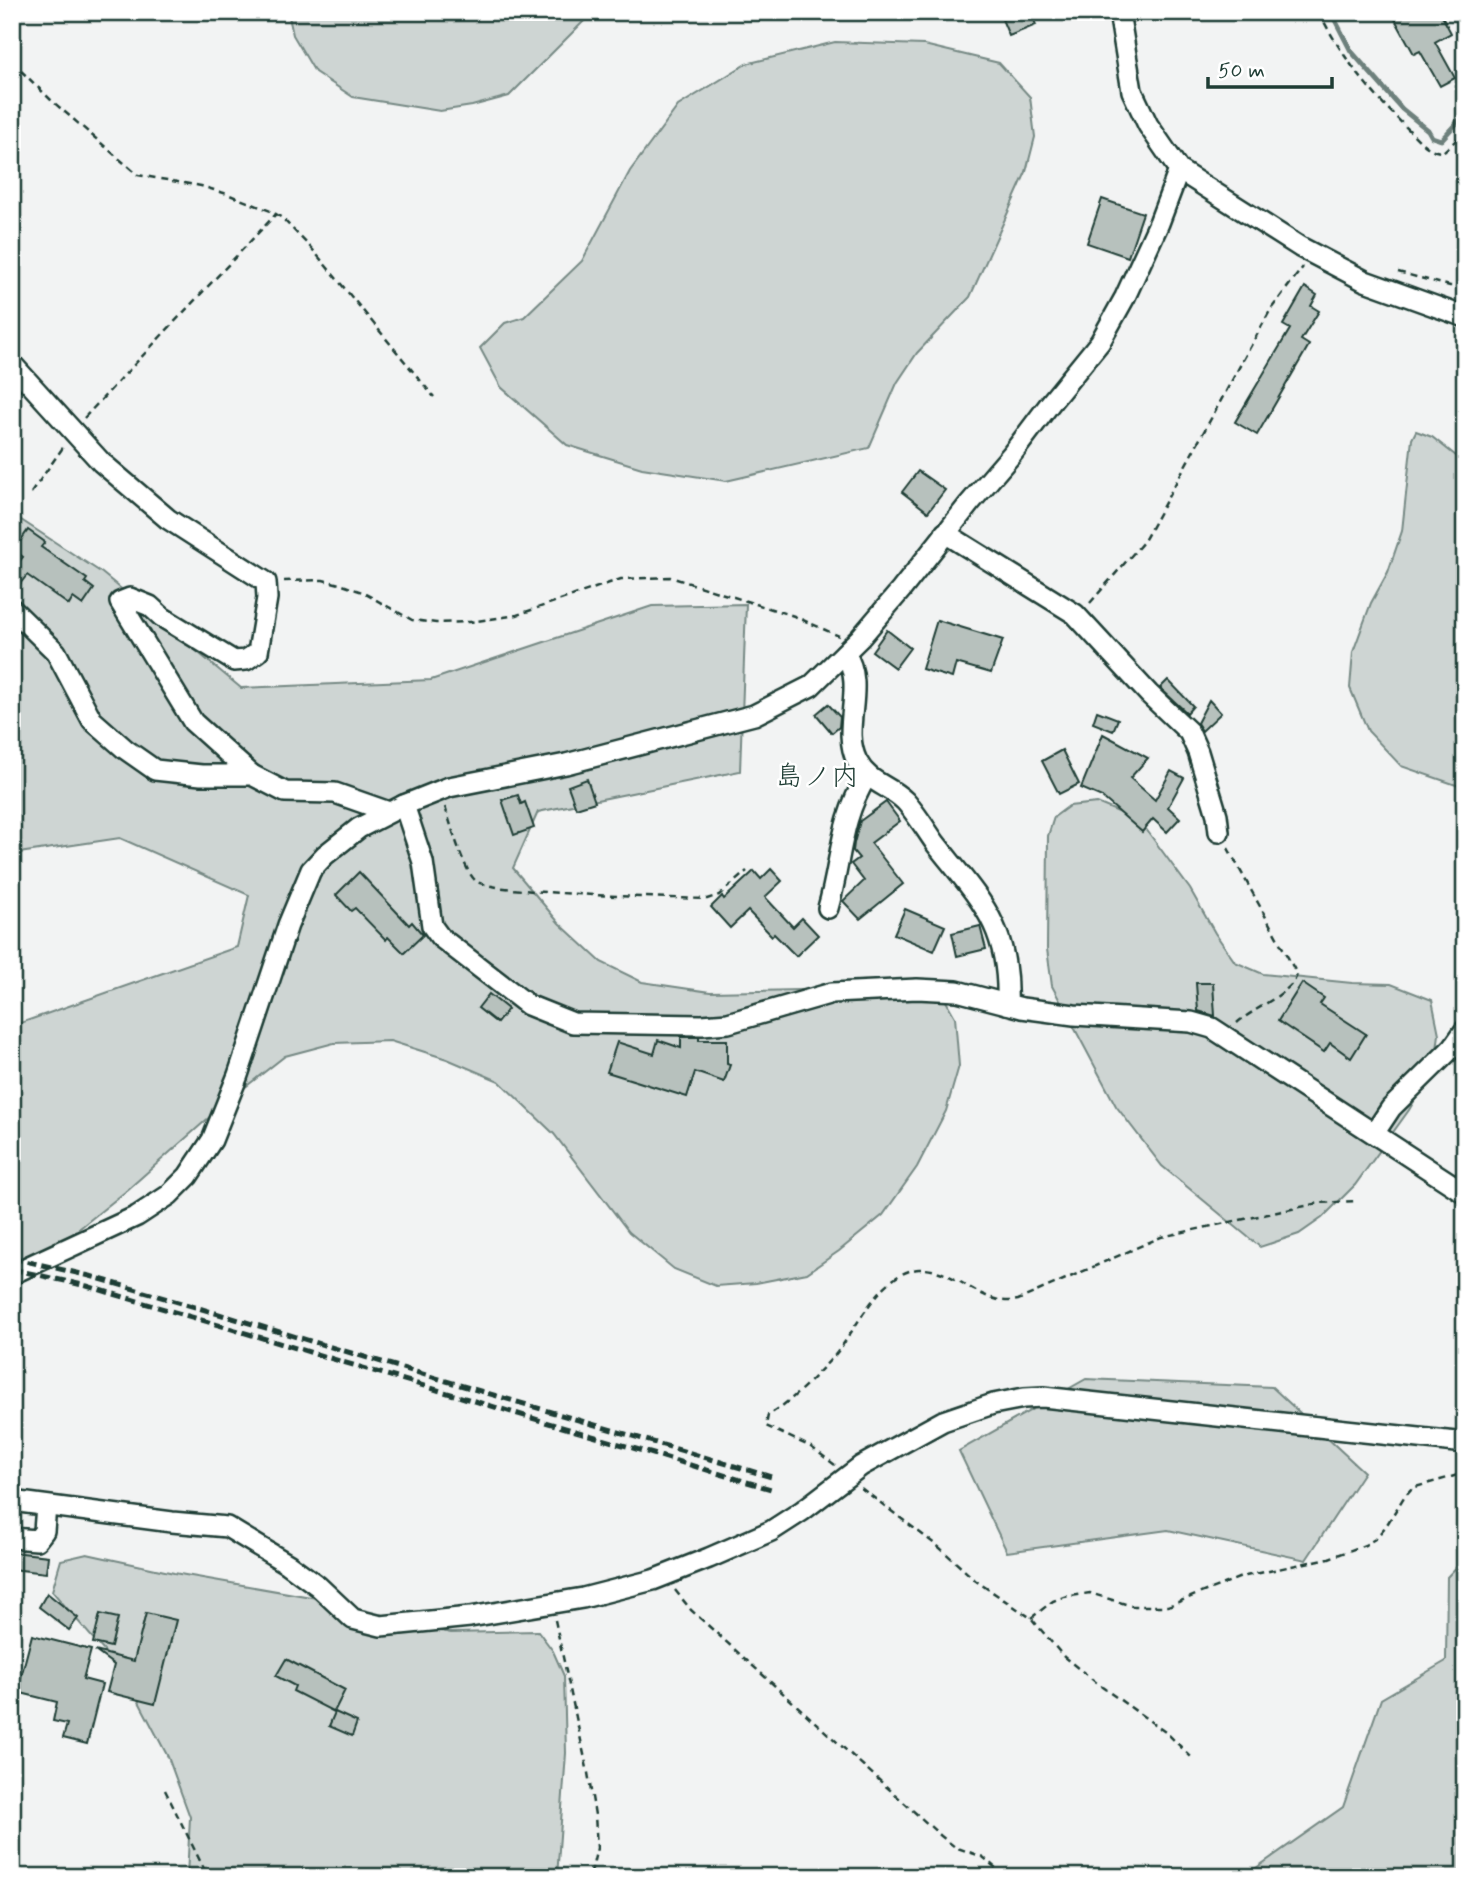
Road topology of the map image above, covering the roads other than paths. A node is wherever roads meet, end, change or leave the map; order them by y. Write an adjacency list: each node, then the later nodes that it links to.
1 (1119, 12): 2 (street)
2 (1179, 170): 3 (street); 5 (street)
3 (1465, 317)
4 (12, 364): 8 (street)
5 (945, 533): 7 (street); 11 (street)
6 (12, 609): 8 (street)
7 (849, 649): 9 (street); 10 (street)
8 (252, 775): 10 (street)
9 (867, 776): 12 (street); 13 (street)
10 (396, 808): 13 (street); 17 (street)
11 (1219, 832)
12 (828, 908)
13 (1007, 1004): 15 (street)
14 (1465, 1030): 15 (street)
15 (1374, 1132): 16 (street)
16 (1465, 1193)
17 (12, 1274)
18 (1465, 1443): 20 (street)
19 (12, 1501): 20 (street)
20 (46, 1506): 21 (street)
21 (12, 1538)

